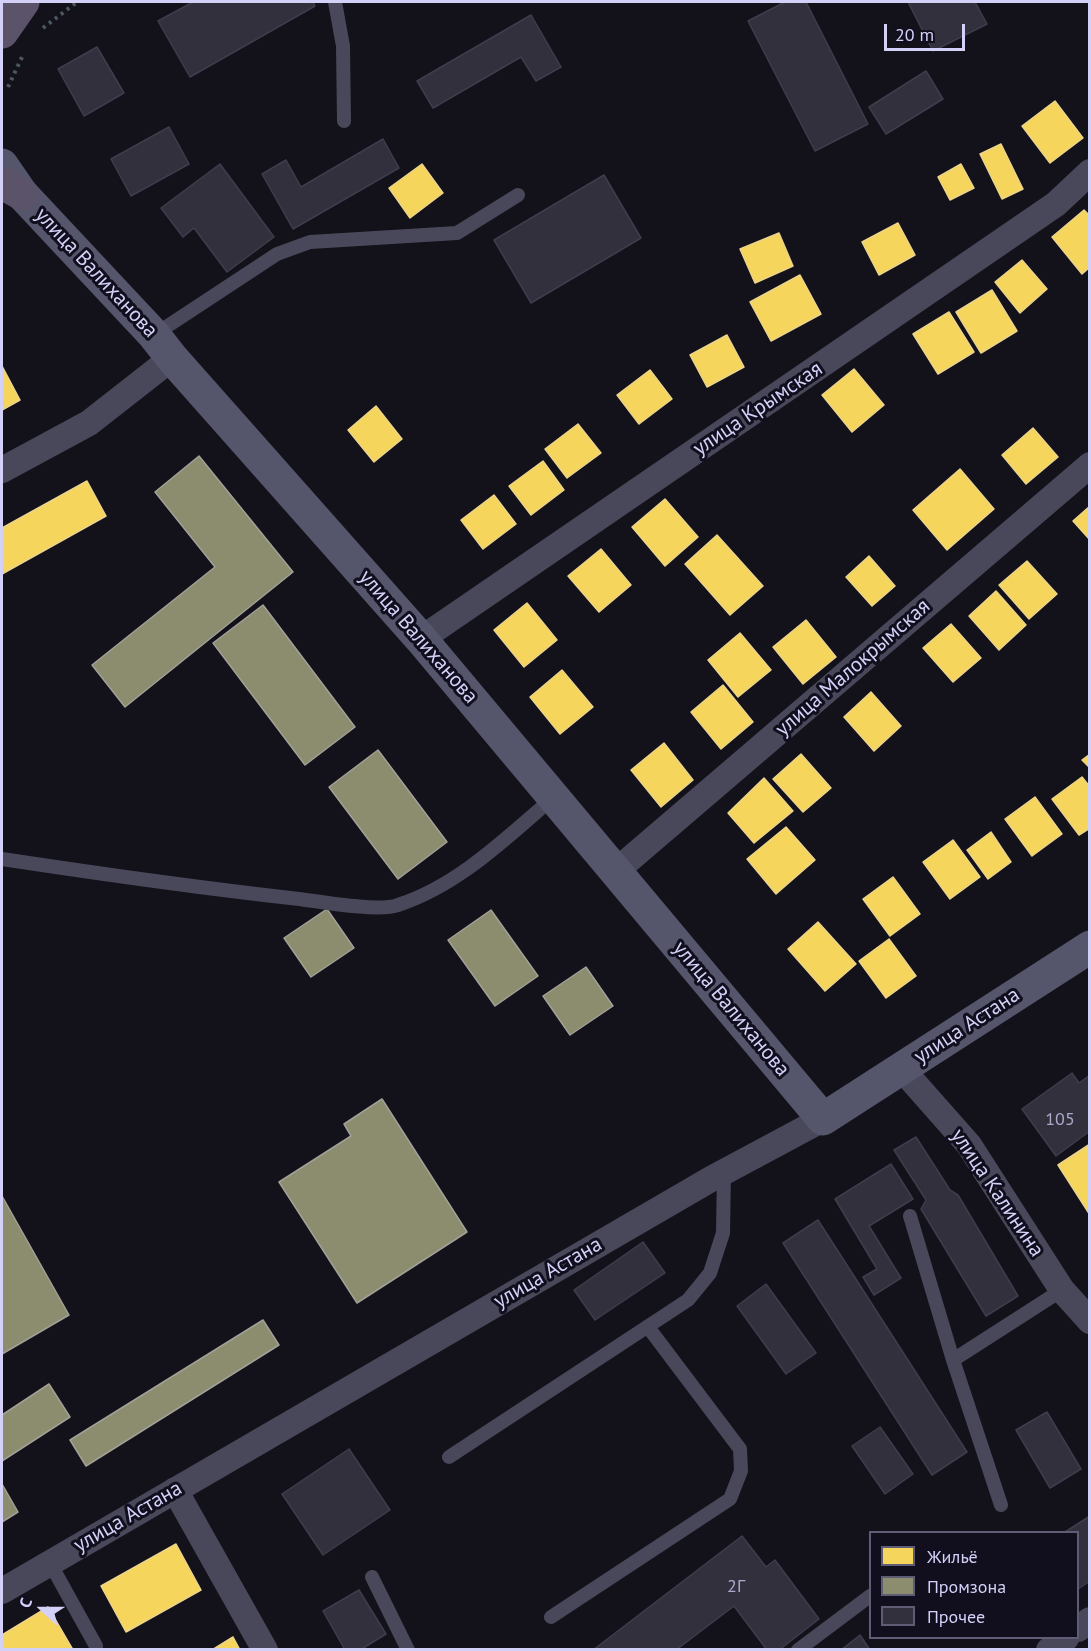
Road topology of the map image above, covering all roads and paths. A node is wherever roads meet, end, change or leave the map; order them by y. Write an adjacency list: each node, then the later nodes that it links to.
1 (23, 2): 5 (main road)
2 (77, 2): 4 (path)
3 (335, 2): 7 (lane)
4 (40, 30)
5 (14, 40): 6 (path)
6 (8, 87)
7 (344, 121)
8 (2, 165): 10 (main road, улица Валиханова)
9 (1089, 172): 15 (street, улица Крымская)
10 (12, 188): 12 (main road, улица Валиханова)
11 (518, 195): 12 (lane)
12 (163, 347): 14 (street); 15 (main road, улица Валиханова)
13 (1089, 465): 18 (street, улица Малокрымская)
14 (2, 470)
15 (421, 639): 16 (main road, улица Валиханова)
16 (554, 797): 17 (lane); 18 (main road, улица Валиханова)
17 (2, 859)
18 (615, 871): 21 (main road, улица Валиханова)
19 (1089, 947): 20 (main road, улица Астана)
20 (901, 1068): 21 (main road, улица Астана); 24 (street, улица Калинина)
21 (823, 1119): 22 (street, улица Астана)
22 (724, 1172): 26 (lane); 29 (street, улица Астана)
23 (910, 1216): 27 (lane)
24 (1062, 1290): 25 (street, улица Калинина); 27 (lane)
25 (1089, 1321)
26 (648, 1326): 28 (lane); 35 (lane)
27 (953, 1360): 30 (lane)
28 (449, 1457)
29 (175, 1490): 31 (street, улица Астана); 38 (street)
30 (1002, 1505)
31 (50, 1563): 33 (street, улица Астана); 37 (lane)
32 (372, 1577): 39 (lane)
33 (2, 1591)
34 (869, 1597): 40 (lane)
35 (551, 1617)
36 (1065, 1639): 41 (street)
37 (96, 1650)
38 (265, 1650)
39 (408, 1650)
40 (798, 1650)
41 (1049, 1650)

